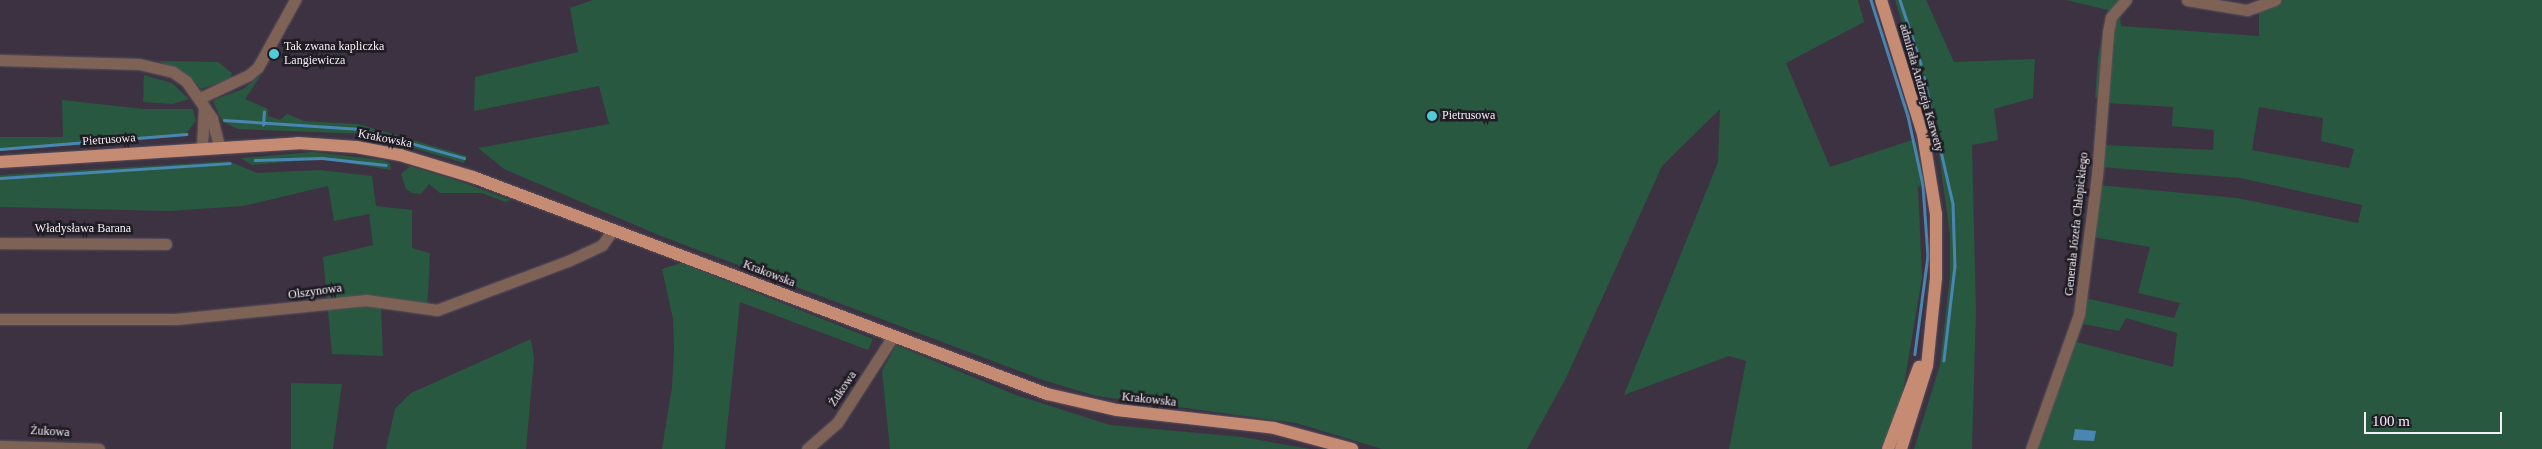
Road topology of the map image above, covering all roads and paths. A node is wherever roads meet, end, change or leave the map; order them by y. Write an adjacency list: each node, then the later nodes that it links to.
1 (295, 0): 7 (street)
2 (1881, 0): 15 (main road, admirała Andrzeja Karwety)
3 (2126, 0): 23 (street, Generała Józefa Chłopickiego)
4 (2187, 0): 5 (street)
5 (2275, 0)
6 (0, 60): 7 (street)
7 (202, 102): 8 (street); 9 (street)
8 (219, 146): 9 (main road, Pietrusowa); 11 (main road, Krakowska)
9 (202, 147): 10 (main road, Pietrusowa)
10 (0, 162)
11 (613, 230): 14 (street, Olszynowa); 16 (main road, Krakowska)
12 (0, 243): 13 (street, Władysława Barana)
13 (166, 244)
14 (0, 319)
15 (1930, 333): 21 (main road, admirała Andrzeja Karwety); 22 (main road, admirała Andrzeja Karwety)
16 (893, 336): 19 (street, Żukowa); 20 (main road, Krakowska)
17 (0, 446): 18 (street, Żukowa)
18 (99, 449)
19 (807, 449)
20 (1352, 449)
21 (1888, 449)
22 (1901, 449)
23 (2031, 449)

